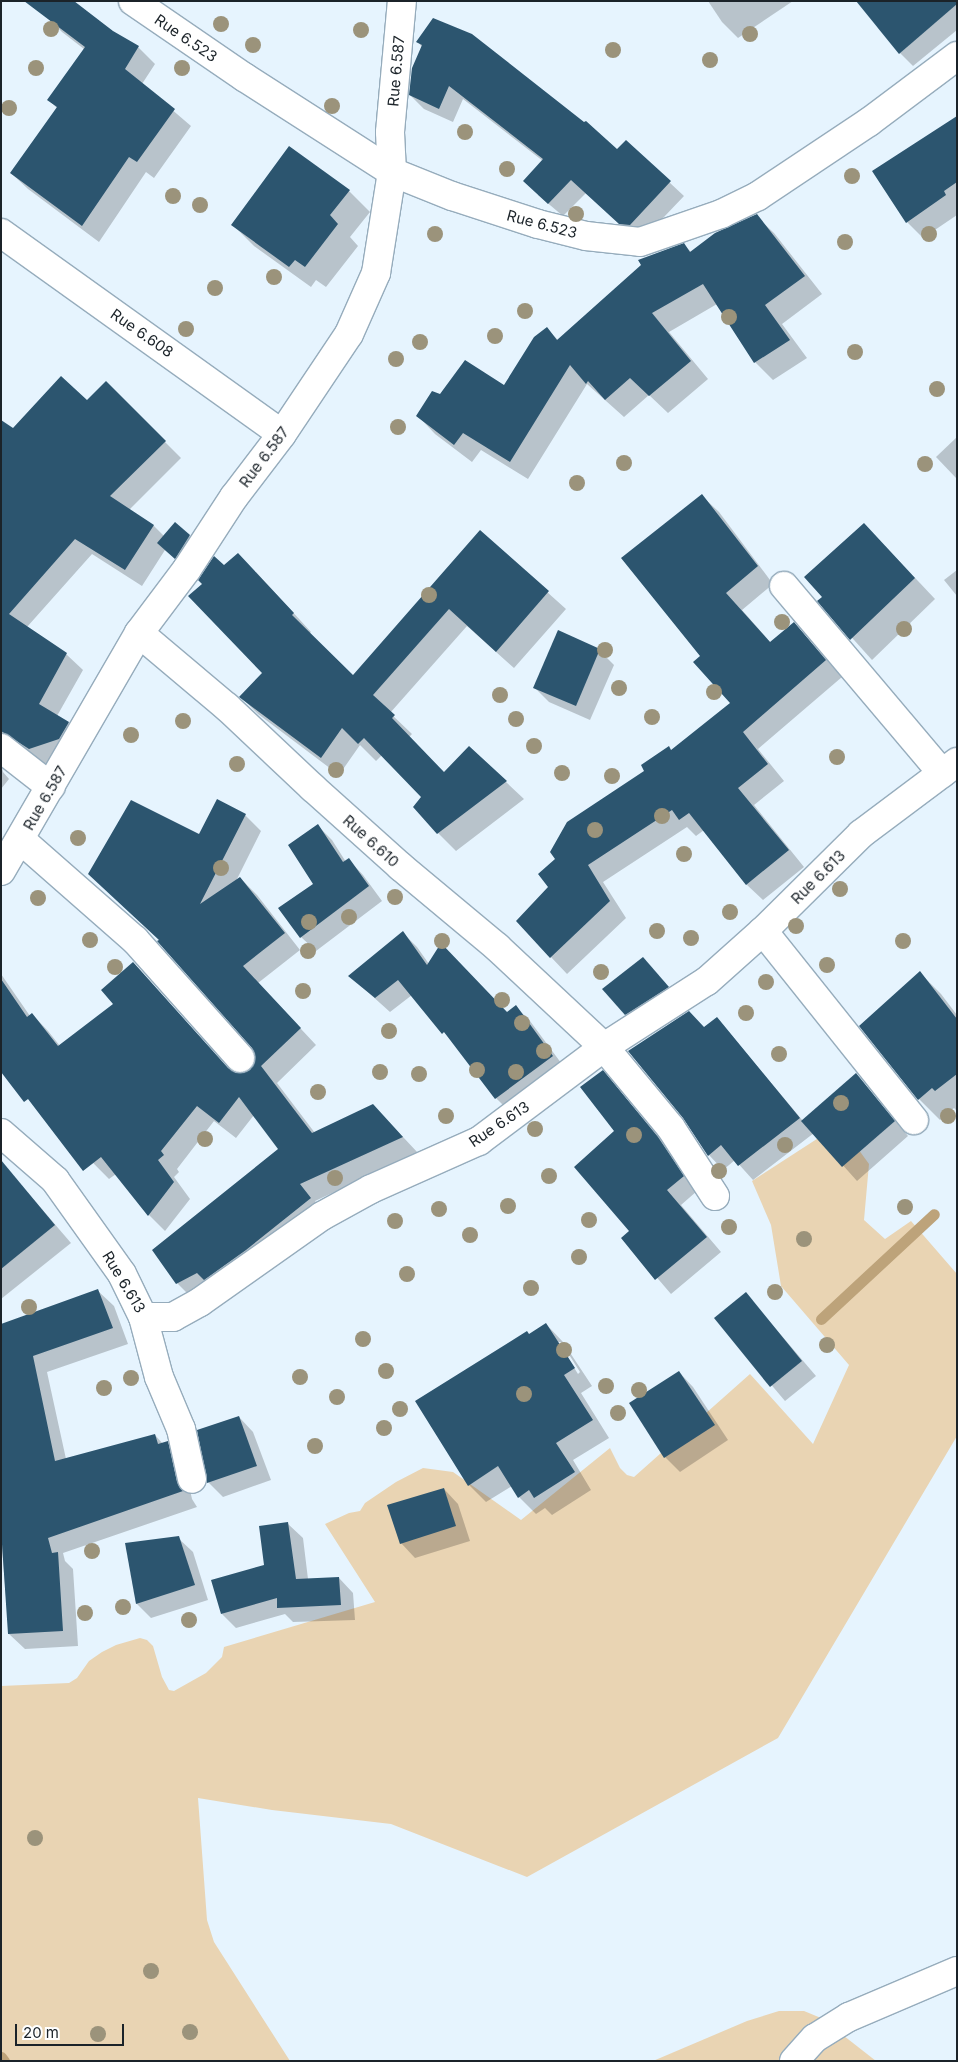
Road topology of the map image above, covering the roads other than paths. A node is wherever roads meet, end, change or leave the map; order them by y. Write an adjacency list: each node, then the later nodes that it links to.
1 (133, 1): 4 (street, Rue 6.523)
2 (402, 1): 4 (street, Rue 6.587)
3 (957, 56): 4 (street, Rue 6.523)
4 (392, 172): 6 (street, Rue 6.587)
5 (3, 239): 6 (street, Rue 6.608)
6 (282, 434): 8 (street, Rue 6.587)
7 (784, 586): 10 (street)
8 (139, 634): 11 (street, Rue 6.587); 15 (street, Rue 6.610)
9 (1, 748): 11 (street)
10 (949, 768): 14 (street, Rue 6.613)
11 (51, 787): 12 (street, Rue 6.587)
12 (21, 840): 13 (street, Rue 6.587); 16 (street)
13 (1, 871)
14 (763, 931): 15 (street, Rue 6.613); 17 (street)
15 (604, 1047): 19 (street, Rue 6.610); 20 (street, Rue 6.613)
16 (240, 1058)
17 (914, 1120)
18 (1, 1133): 20 (street, Rue 6.613)
19 (716, 1196)
20 (143, 1317): 21 (street)
21 (192, 1478)
22 (957, 1971): 23 (street)
23 (794, 2061)

